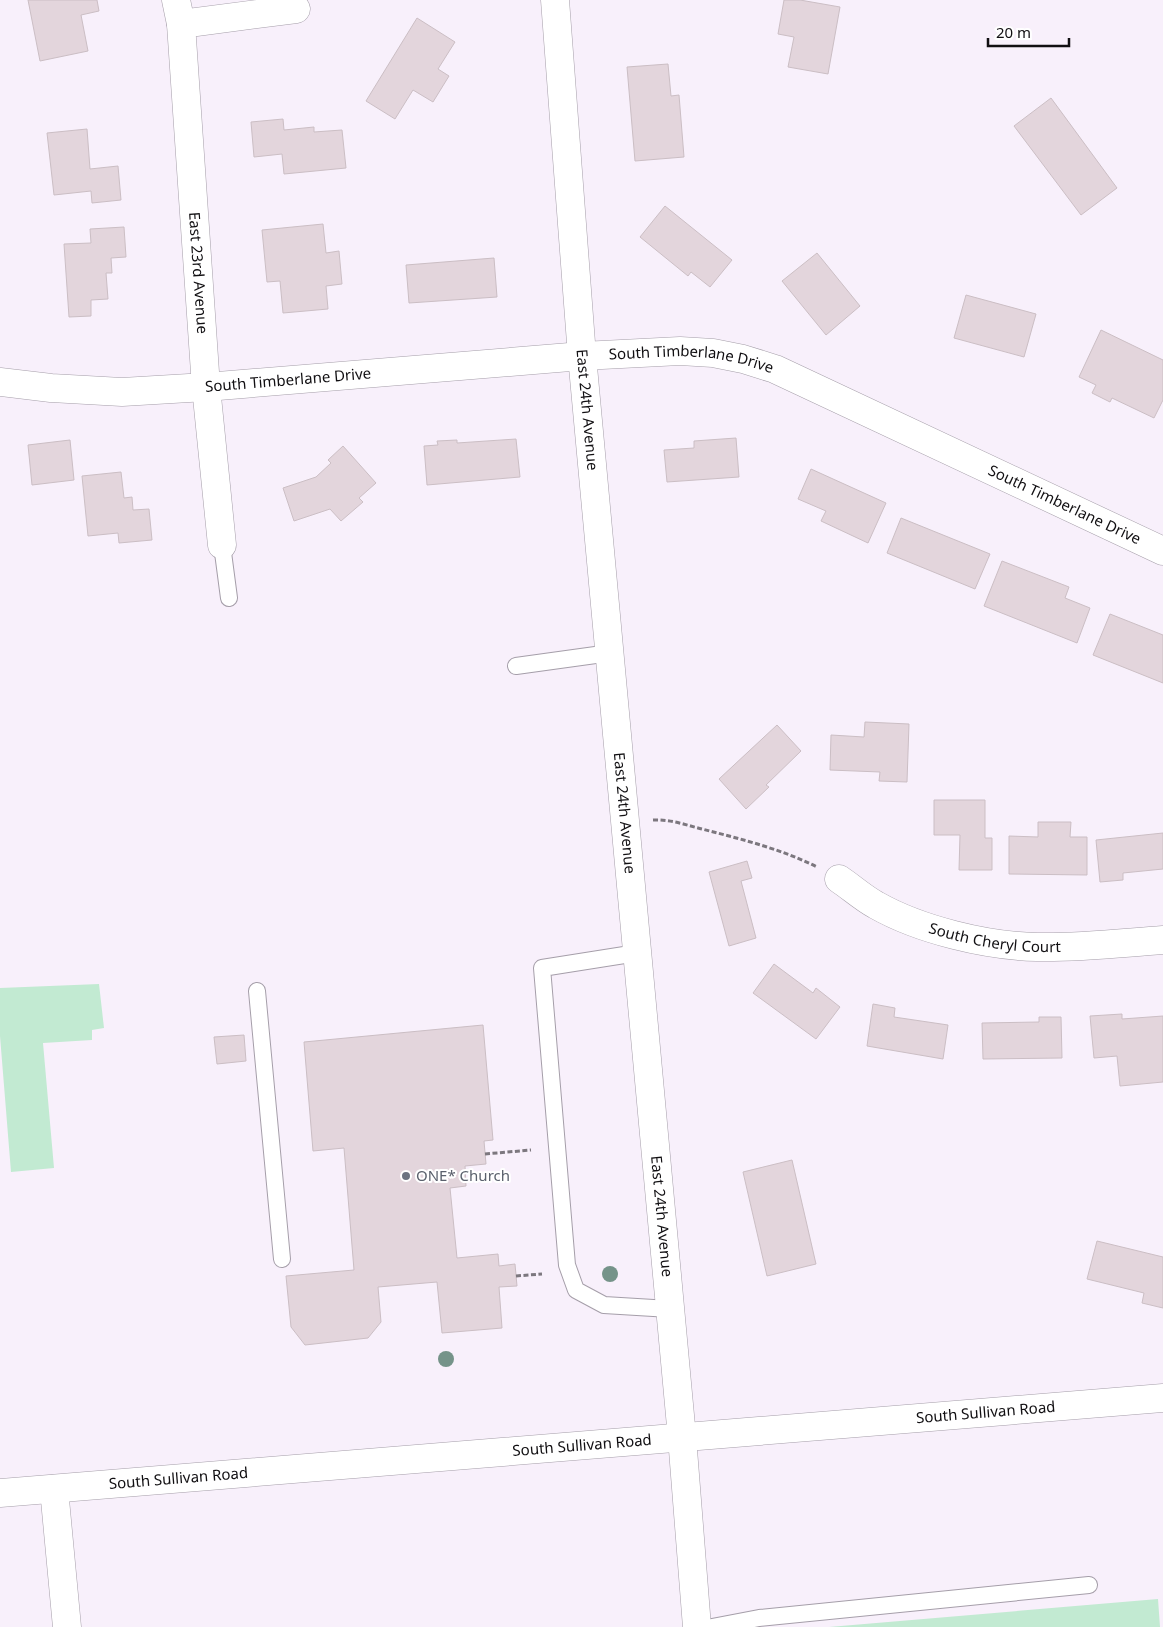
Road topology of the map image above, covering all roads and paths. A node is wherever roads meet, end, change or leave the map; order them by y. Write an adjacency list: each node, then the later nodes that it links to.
1 (555, 0): 4 (street, East 24th Avenue)
2 (296, 9): 3 (street)
3 (178, 12): 6 (street, East 23rd Avenue)
4 (582, 356): 6 (street, South Timberlane Drive); 8 (street, South Timberlane Drive); 10 (street, East 24th Avenue)
5 (0, 382): 6 (street, South Timberlane Drive)
6 (206, 387): 7 (street, East 23rd Avenue)
7 (222, 545): 9 (lane)
8 (1163, 551)
9 (229, 598)
10 (610, 653): 11 (lane); 12 (street, East 24th Avenue)
11 (516, 666)
12 (625, 821): 13 (path); 15 (street, East 24th Avenue)
13 (839, 879): 14 (street, South Cheryl Court)
14 (1163, 940)
15 (637, 953): 22 (street, East 24th Avenue); 22 (lane)
16 (257, 991): 19 (lane)
17 (531, 1150): 18 (path)
18 (486, 1154)
19 (282, 1259)
20 (542, 1274): 21 (path)
21 (516, 1276)
22 (670, 1309): 24 (street, East 24th Avenue)
23 (1163, 1398): 24 (street, South Sullivan Road)
24 (682, 1437): 25 (street, South Sullivan Road); 29 (street, East 24th Avenue)
25 (54, 1489): 26 (street, South Sullivan Road); 28 (street)
26 (0, 1493)
27 (1089, 1585): 30 (lane)
28 (67, 1627)
29 (697, 1627)
30 (712, 1627)

